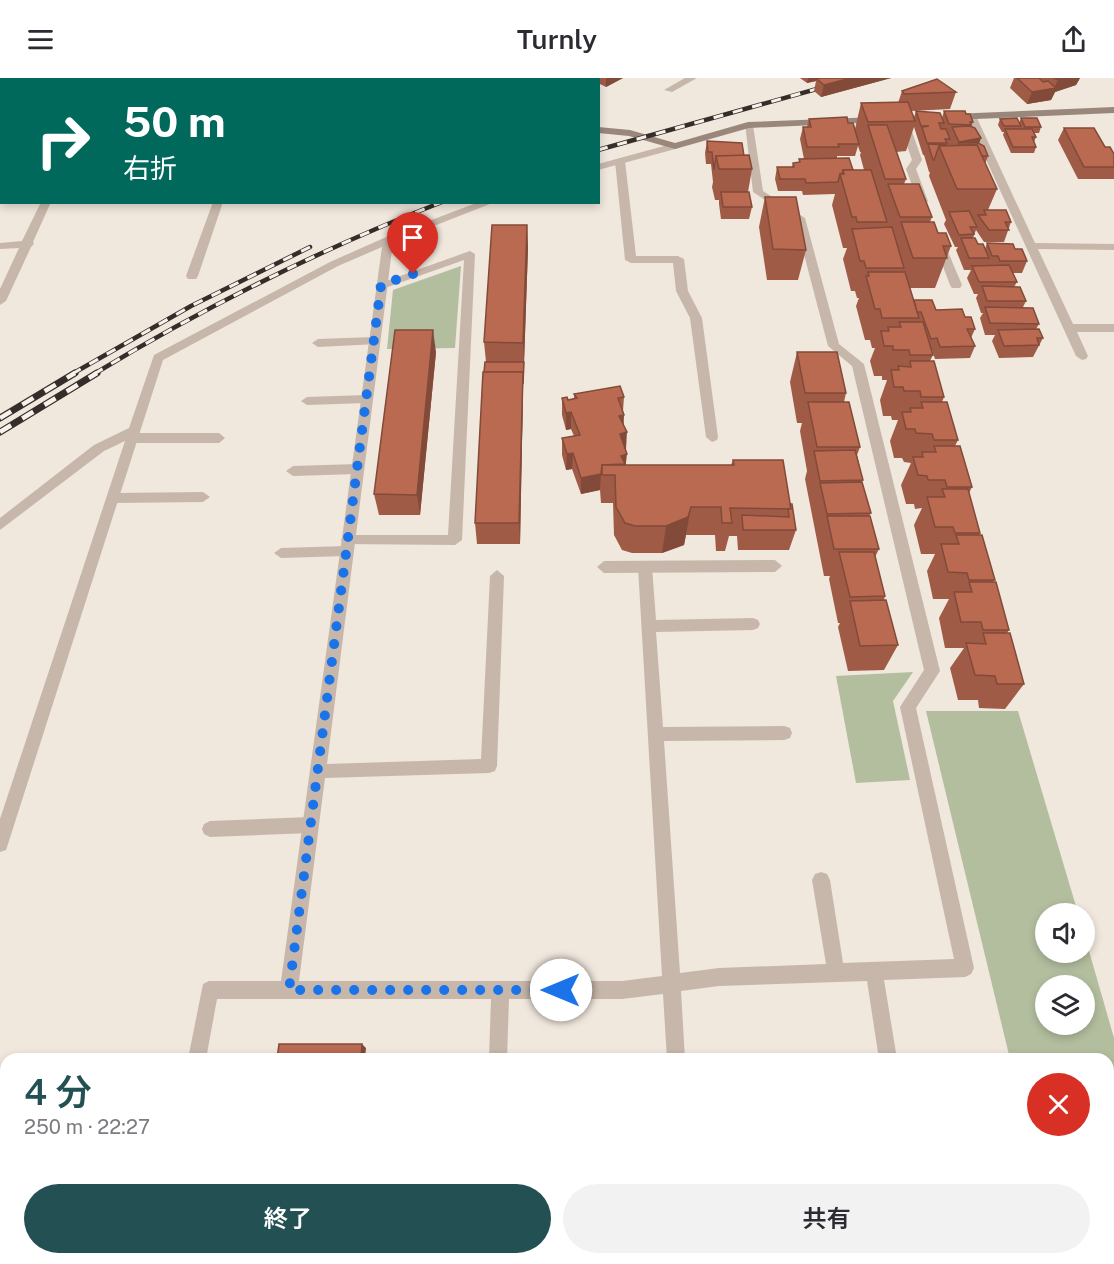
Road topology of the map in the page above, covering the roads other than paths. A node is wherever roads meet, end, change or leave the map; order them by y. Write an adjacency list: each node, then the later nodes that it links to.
1 (692, 78): 2 (street)
2 (669, 90)
3 (1114, 110): 4 (street)
4 (970, 116): 5 (street); 19 (street)
5 (936, 117)
6 (748, 125): 8 (street); 14 (street); 56 (street)
7 (600, 130): 8 (street)
8 (675, 146): 9 (street)
9 (620, 161): 10 (street); 33 (street)
10 (600, 166)
11 (45, 204): 17 (street)
12 (217, 204): 21 (street)
13 (485, 204): 16 (street)
14 (927, 211)
15 (935, 232): 23 (street)
16 (388, 240): 22 (street); 32 (street)
17 (29, 244): 18 (street); 24 (street)
18 (0, 246)
19 (1031, 246): 20 (street); 25 (street)
20 (1114, 247)
21 (192, 276)
22 (381, 285): 27 (street); 40 (street)
23 (956, 285)
24 (0, 301)
25 (1069, 328): 26 (street); 29 (street)
26 (1114, 328)
27 (374, 341): 28 (street); 30 (street)
28 (318, 343)
29 (1082, 356)
30 (366, 399): 31 (street); 35 (street)
31 (307, 401)
32 (133, 435): 34 (street); 38 (street); 39 (street)
33 (712, 437)
34 (219, 438)
35 (357, 469): 36 (street); 40 (street)
36 (293, 471)
37 (203, 497): 38 (street)
38 (112, 498): 51 (street)
39 (0, 525)
40 (347, 546): 41 (street); 50 (street)
41 (281, 553)
42 (775, 566): 44 (street)
43 (604, 567): 44 (street)
44 (645, 567): 47 (street)
45 (497, 576): 50 (street)
46 (753, 624): 47 (street)
47 (649, 626): 49 (street)
48 (784, 733): 49 (street)
49 (656, 734): 58 (street)
50 (318, 771): 52 (street)
51 (6, 810): 54 (street)
52 (310, 825): 53 (street); 59 (street)
53 (210, 829)
54 (0, 844)
55 (821, 880): 57 (street)
56 (874, 971): 57 (street); 64 (street)
57 (836, 973): 58 (street)
58 (671, 984): 60 (street); 63 (street)
59 (289, 990): 60 (street); 61 (street)
60 (500, 990): 62 (street)
61 (197, 1053)
62 (498, 1053)
63 (676, 1053)
64 (887, 1053)

